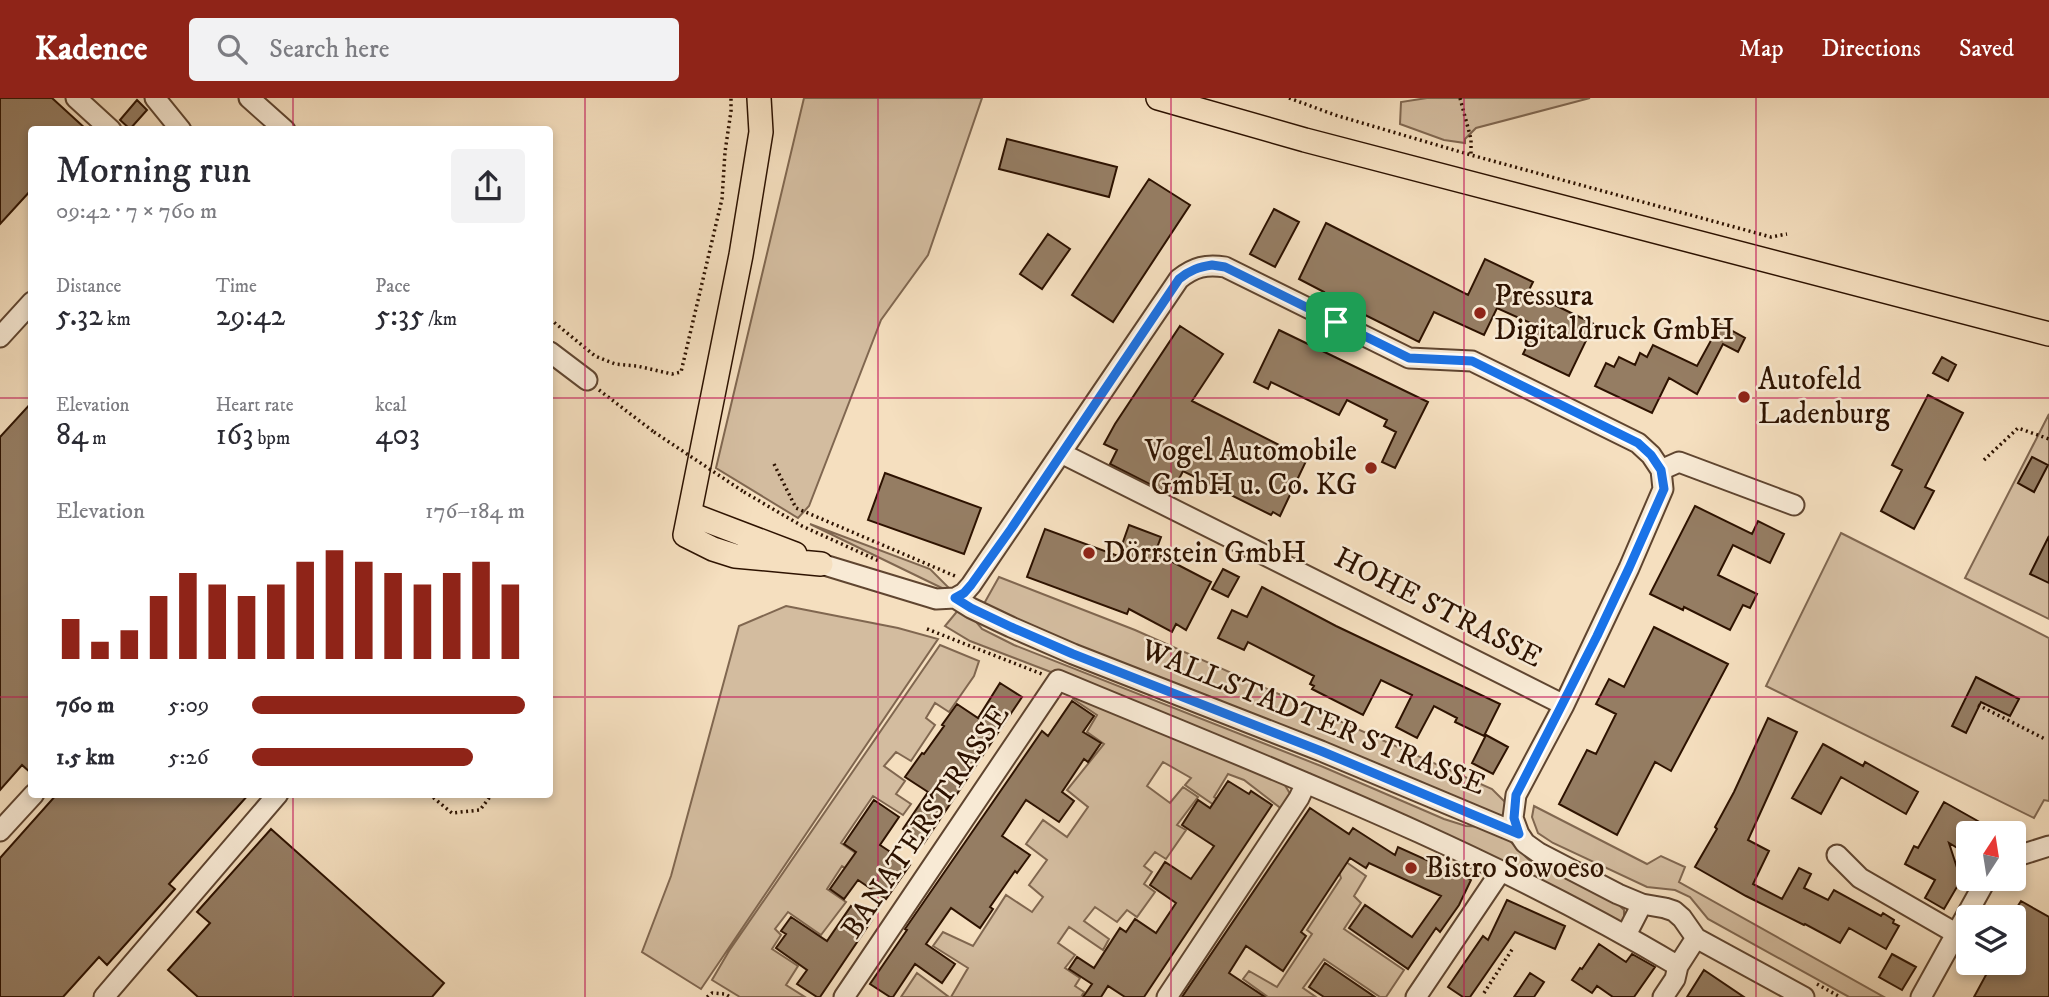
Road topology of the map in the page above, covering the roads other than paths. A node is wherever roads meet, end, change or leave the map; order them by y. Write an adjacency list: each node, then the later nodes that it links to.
1 (76, 98): 7 (street)
2 (155, 98): 8 (street)
3 (249, 98): 9 (street)
4 (759, 98): 10 (main road)
5 (776, 98): 10 (main road)
6 (1158, 98): 12 (main road)
7 (107, 126)
8 (178, 126)
9 (280, 126)
10 (761, 132): 19 (main road)
11 (28, 306): 13 (street)
12 (2049, 334)
13 (0, 337)
14 (553, 354): 15 (street)
15 (587, 380)
16 (1061, 453): 17 (street); 20 (street); 21 (street, HOHE STRASSE)
17 (1661, 470): 18 (street); 21 (street, HOHE STRASSE)
18 (1794, 505)
19 (821, 564): 20 (street)
20 (961, 594): 26 (street, WALLSTADTER STRASSE)
21 (1564, 705): 26 (street, HOHE STRASSE)
22 (1306, 783): 30 (street); 38 (street, BANATERSTRASSE); 39 (street)
23 (30, 798): 25 (street)
24 (275, 798): 37 (street)
25 (0, 831)
26 (1519, 834): 31 (street, WALLSTADTER STRASSE)
27 (2049, 846): 28 (street)
28 (2026, 853)
29 (1837, 855): 32 (street)
30 (1501, 871): 33 (street); 40 (street)
31 (1642, 904): 33 (street); 35 (street, WALLSTADTER STRASSE)
32 (1956, 932)
33 (1626, 935): 36 (street)
34 (1956, 935): 43 (street)
35 (1696, 937): 36 (street); 42 (street)
36 (1678, 966): 41 (street)
37 (104, 997)
38 (844, 997)
39 (1167, 997)
40 (1416, 997)
41 (1663, 997)
42 (1804, 997)
43 (1921, 997)

